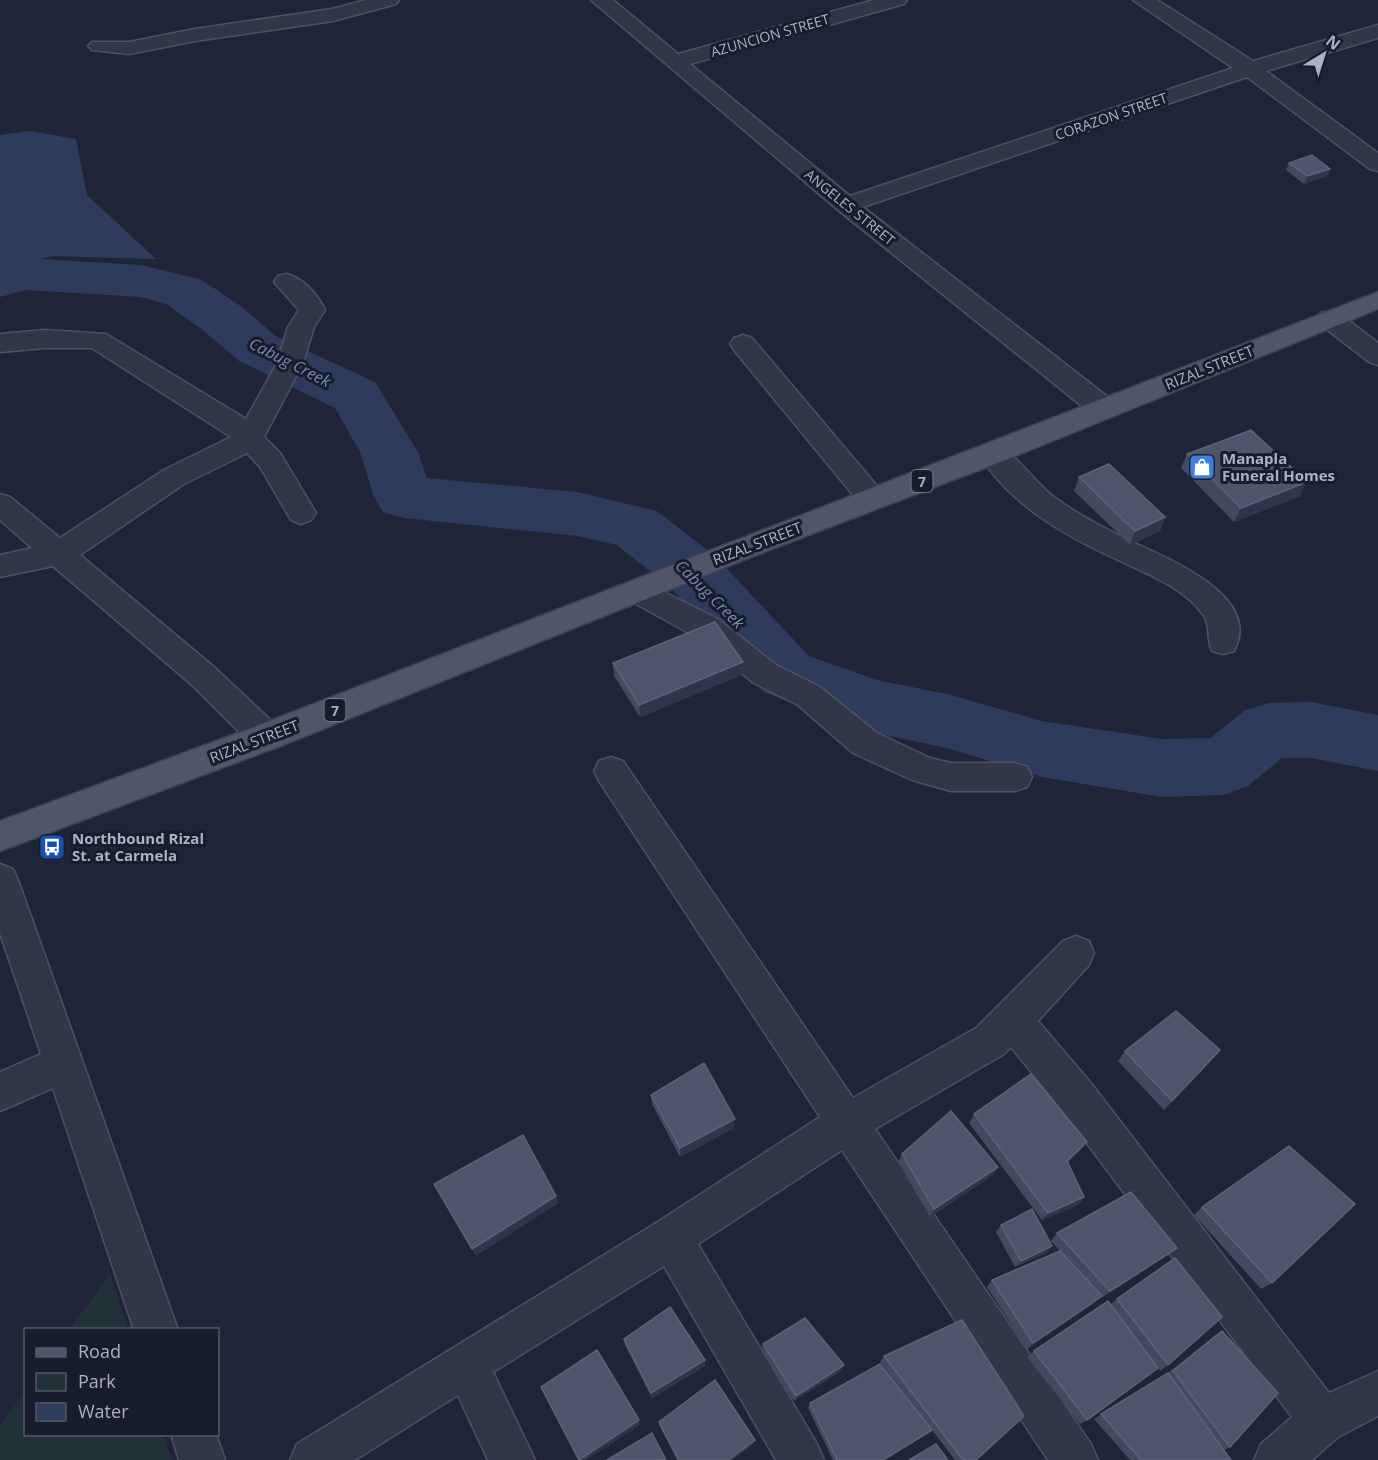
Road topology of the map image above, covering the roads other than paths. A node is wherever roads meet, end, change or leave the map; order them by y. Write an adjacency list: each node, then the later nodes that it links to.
1 (389, 0): 6 (street)
2 (601, 0): 7 (street, ANGELES STREET)
3 (894, 0): 7 (street, AZUNCION STREET)
4 (1143, 0): 8 (street)
5 (1378, 31): 8 (street, CORAZON STREET)
6 (99, 46)
7 (677, 61): 10 (street, ANGELES STREET)
8 (1250, 69): 9 (street); 10 (street, CORAZON STREET)
9 (1378, 164)
10 (846, 205): 17 (street, ANGELES STREET)
11 (287, 282): 18 (street)
12 (1378, 300): 13 (main road, RIZAL STREET / 7)
13 (1330, 319): 16 (street); 17 (main road, RIZAL STREET / 7)
14 (0, 343): 18 (street)
15 (742, 344): 20 (street)
16 (1378, 356)
17 (1103, 408): 19 (main road, RIZAL STREET / 7)
18 (249, 440): 22 (street); 23 (street)
19 (993, 454): 20 (main road, RIZAL STREET / 7); 26 (street)
20 (872, 499): 25 (main road, RIZAL STREET / 7)
21 (0, 504): 23 (street)
22 (301, 513)
23 (60, 553): 24 (street); 27 (street)
24 (0, 566)
25 (638, 591): 27 (main road, RIZAL STREET / 7); 29 (street)
26 (1223, 642)
27 (266, 737): 30 (main road, RIZAL STREET / 7)
28 (611, 771): 36 (street)
29 (1016, 777)
30 (0, 836)
31 (0, 880): 34 (street)
32 (1076, 953): 33 (street)
33 (1013, 1020): 36 (street); 41 (street)
34 (63, 1064): 35 (street); 38 (street)
35 (0, 1092)
36 (847, 1123): 37 (street); 47 (street)
37 (672, 1238): 39 (street); 46 (street)
38 (156, 1328)
39 (466, 1364): 44 (street); 45 (street)
40 (1378, 1394): 41 (street)
41 (1322, 1421): 48 (street)
42 (194, 1436): 43 (street)
43 (202, 1460)
44 (313, 1460)
45 (512, 1460)
46 (801, 1460)
47 (1075, 1460)
48 (1277, 1460)

